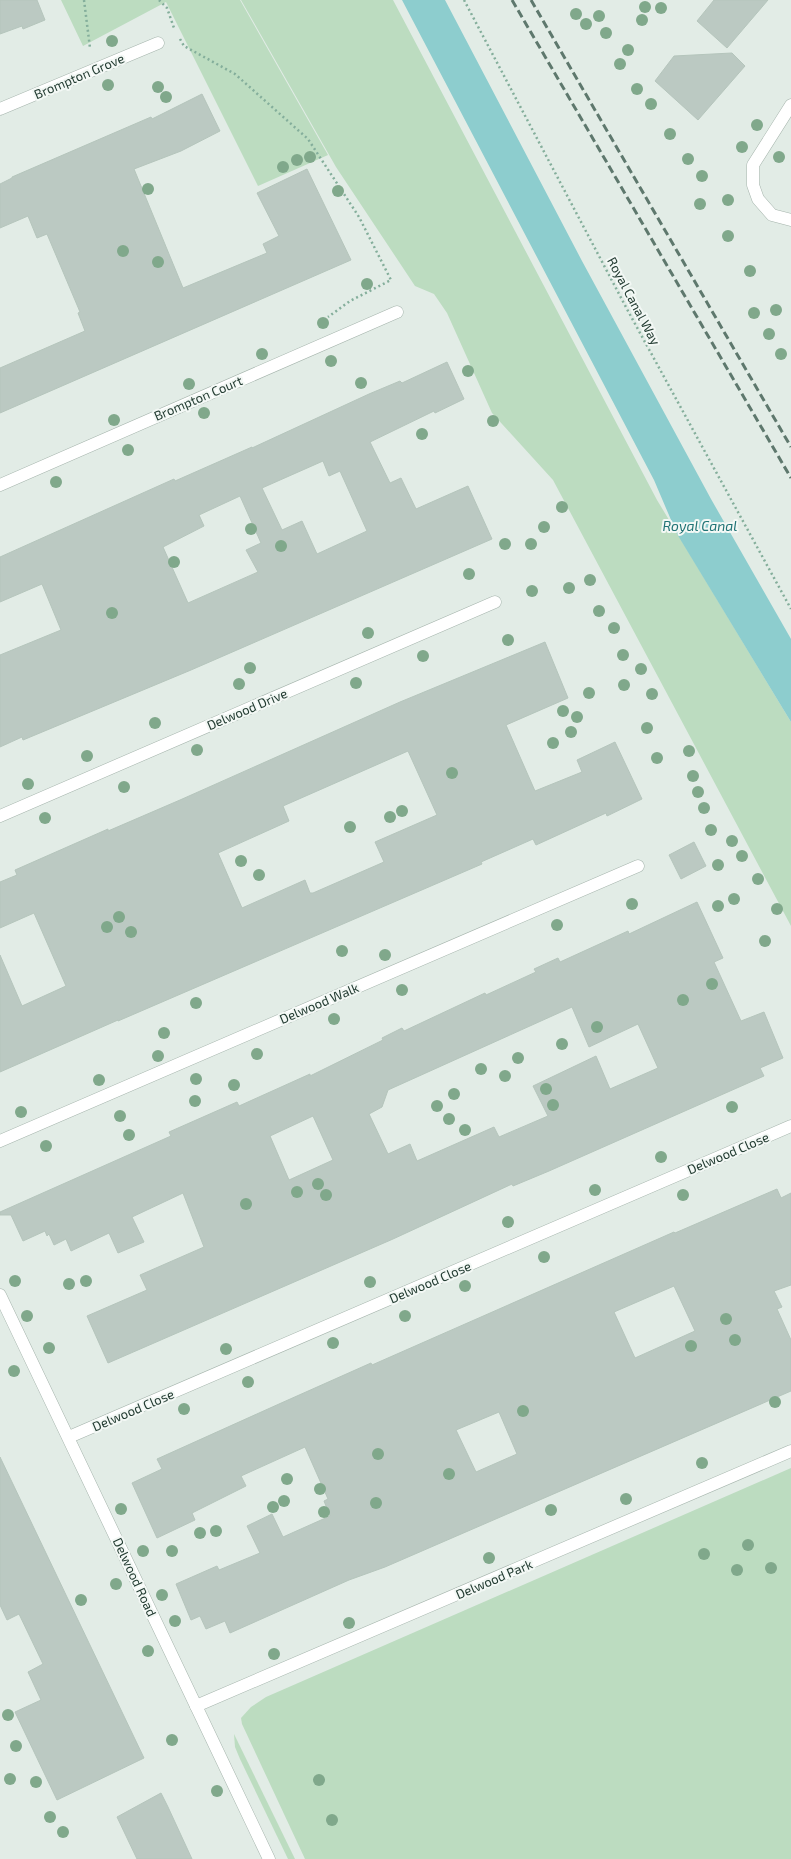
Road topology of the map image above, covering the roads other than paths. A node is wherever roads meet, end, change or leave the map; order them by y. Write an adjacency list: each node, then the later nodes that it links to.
1 (158, 43): 3 (street, Brompton Grove)
2 (791, 105): 4 (street)
3 (0, 109)
4 (791, 220)
5 (397, 312): 6 (street, Brompton Court)
6 (0, 484)
7 (495, 602): 8 (street, Delwood Drive)
8 (0, 816)
9 (638, 866): 11 (street, Delwood Walk)
10 (791, 1126): 13 (street, Delwood Close)
11 (0, 1141)
12 (0, 1295): 13 (street, Delwood Road)
13 (69, 1437): 15 (street, Delwood Road)
14 (791, 1450): 15 (street, Delwood Park)
15 (196, 1706): 16 (street, Delwood Road)
16 (269, 1859)

